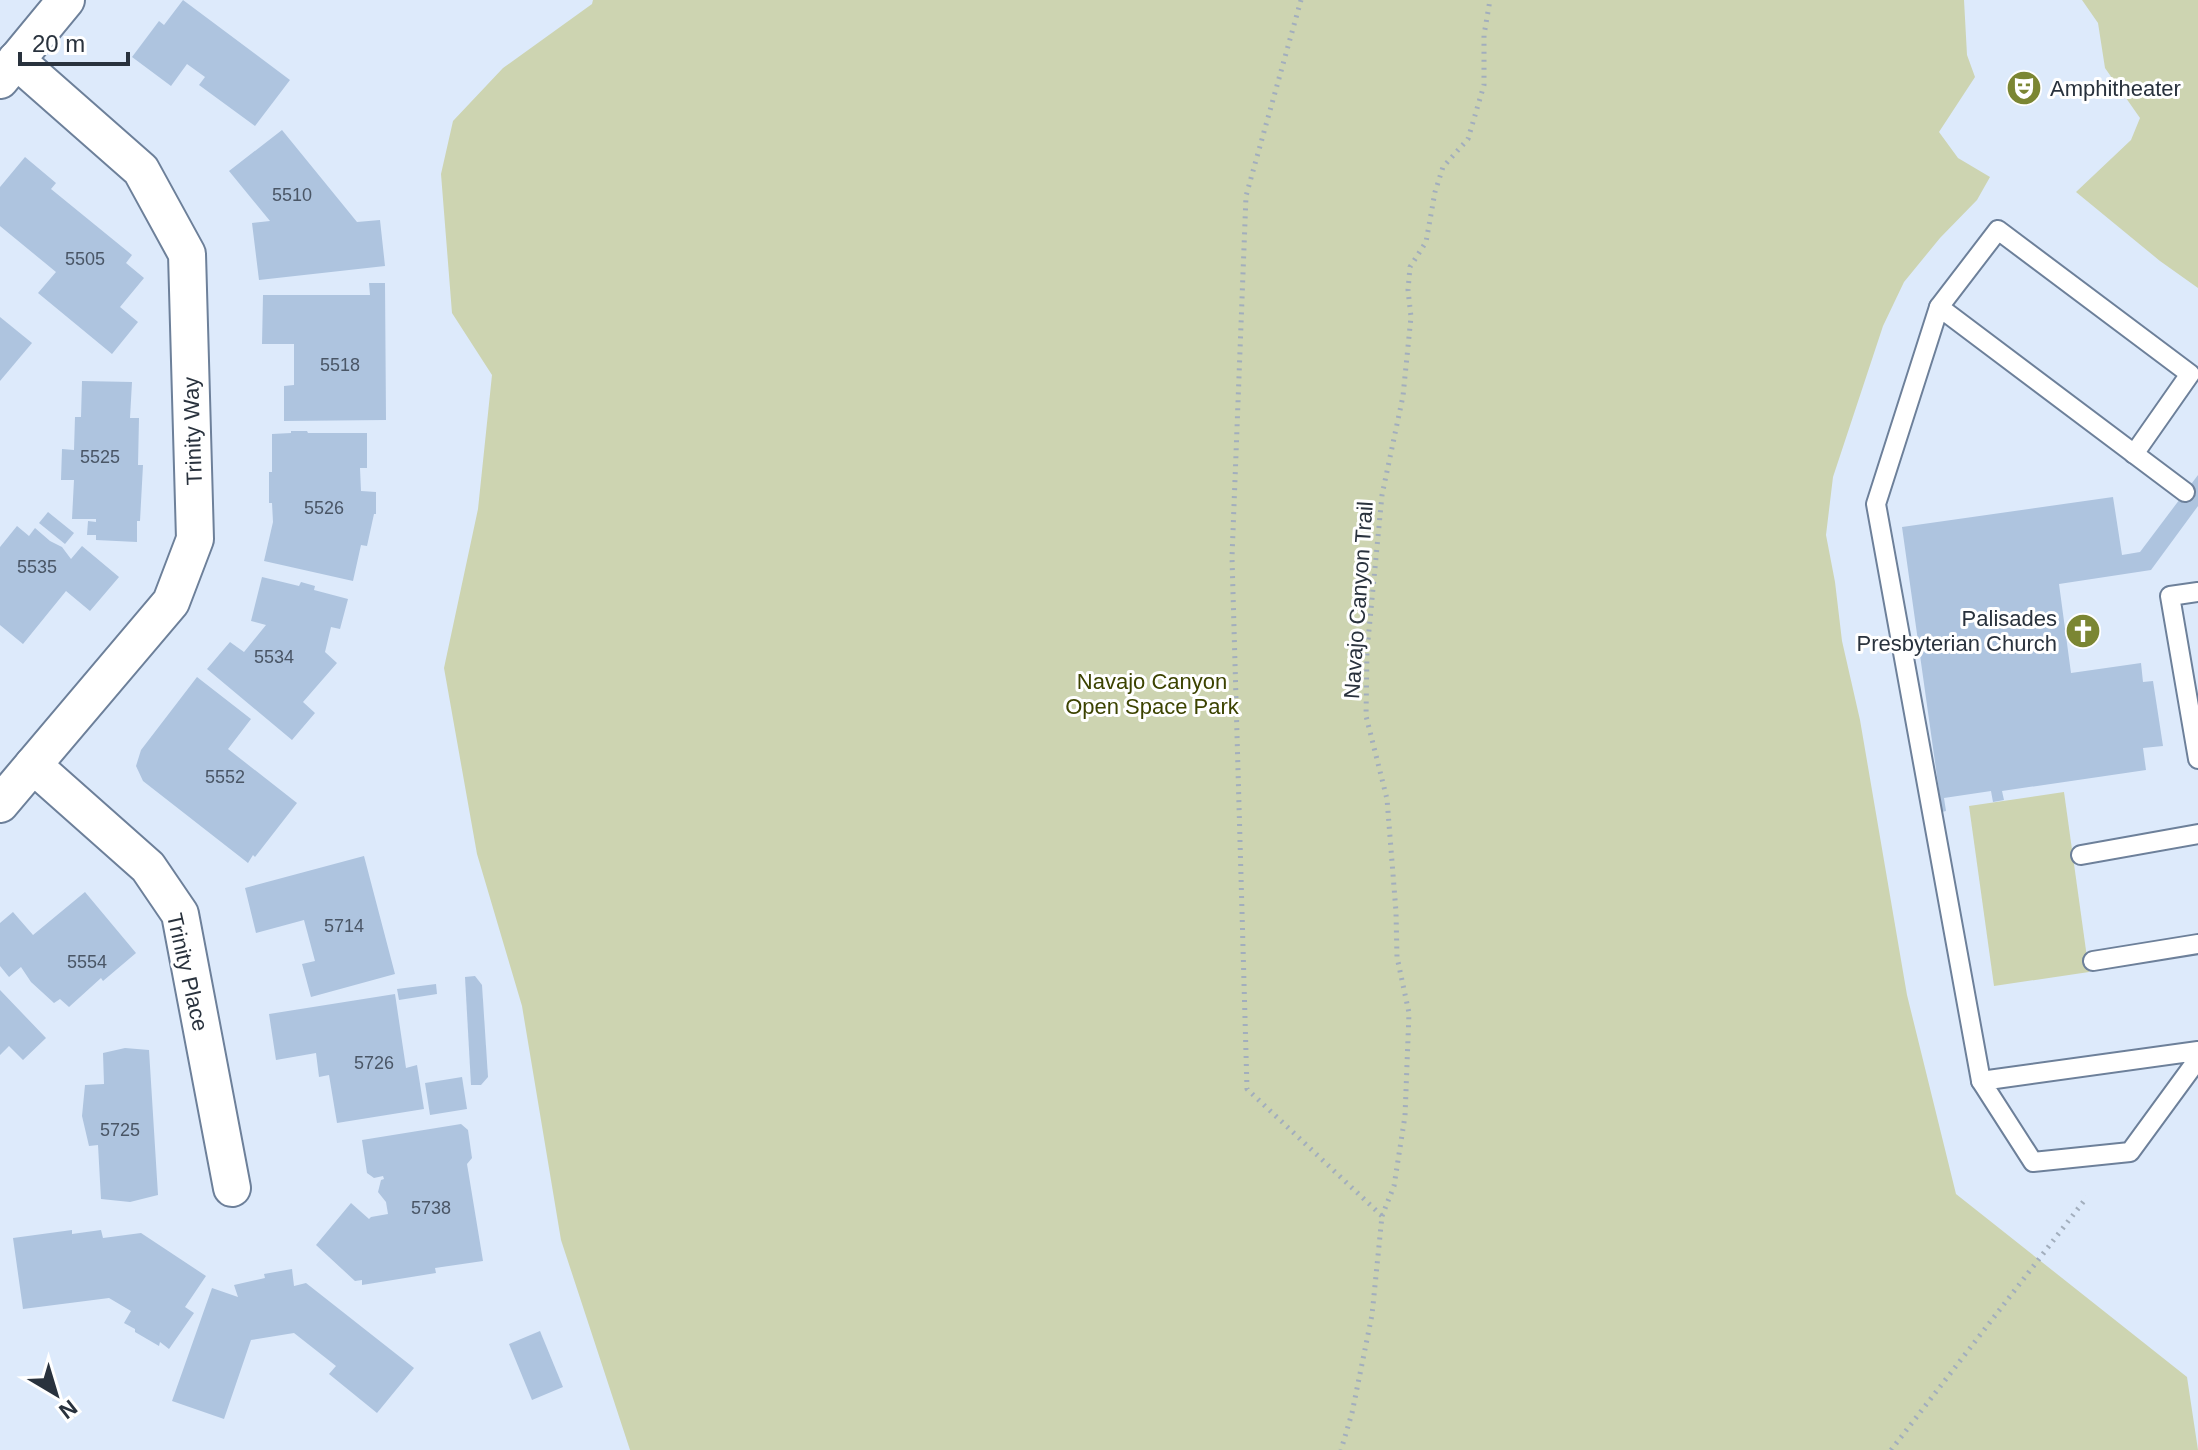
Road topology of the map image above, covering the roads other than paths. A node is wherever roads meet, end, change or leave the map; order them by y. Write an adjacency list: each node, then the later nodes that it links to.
1 (66, 0): 2 (street)
2 (8, 70): 8 (street, Trinity Way)
3 (1939, 307): 4 (lane); 4 (lane); 16 (lane)
4 (2134, 454): 5 (lane)
5 (2185, 492)
6 (2198, 592): 7 (lane)
7 (2198, 759)
8 (33, 765): 9 (street, Trinity Way); 17 (street, Trinity Place)
9 (0, 804)
10 (2198, 834): 11 (lane)
11 (2081, 855)
12 (2198, 944): 13 (lane)
13 (2093, 961)
14 (2198, 1051): 16 (lane)
15 (2198, 1059): 16 (lane)
16 (1981, 1081)
17 (232, 1188)

